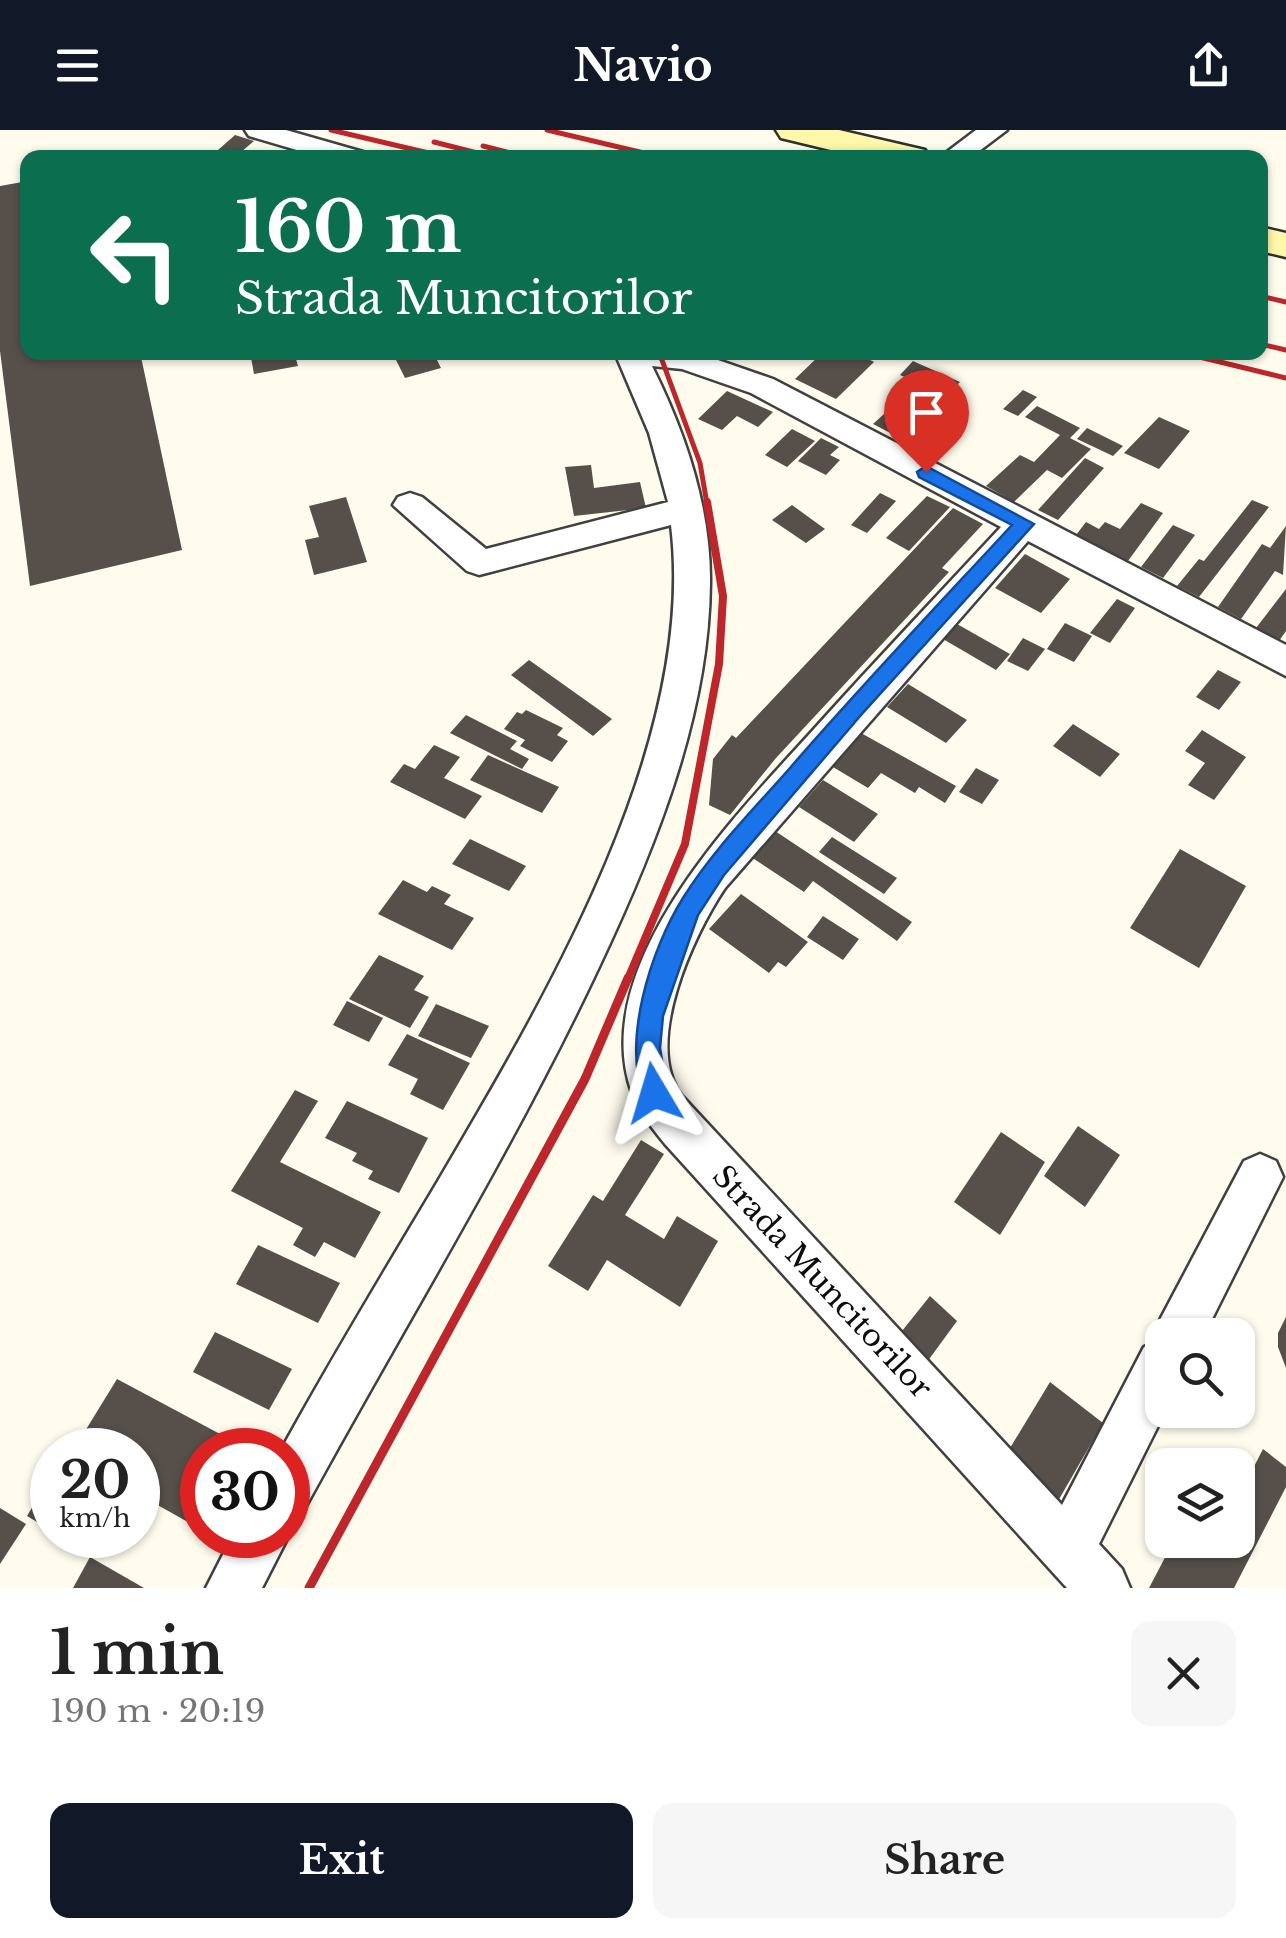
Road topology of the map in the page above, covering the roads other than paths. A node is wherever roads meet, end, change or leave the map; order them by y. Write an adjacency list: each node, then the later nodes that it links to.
1 (258, 130): 4 (street)
2 (794, 130): 5 (main road)
3 (994, 130): 6 (street)
4 (327, 150)
5 (878, 150)
6 (964, 150)
7 (634, 360): 10 (street)
8 (686, 360): 11 (street)
9 (410, 505): 10 (street)
10 (686, 508): 16 (street)
11 (1024, 524): 12 (street); 17 (street, Strada Muncitorilor)
12 (1286, 662)
13 (1260, 1178): 14 (street)
14 (1187, 1318)
15 (1145, 1397): 17 (street)
16 (310, 1450)
17 (1068, 1548): 20 (street, Strada Muncitorilor)
18 (250, 1558): 19 (street)
19 (234, 1588)
20 (1103, 1588)

